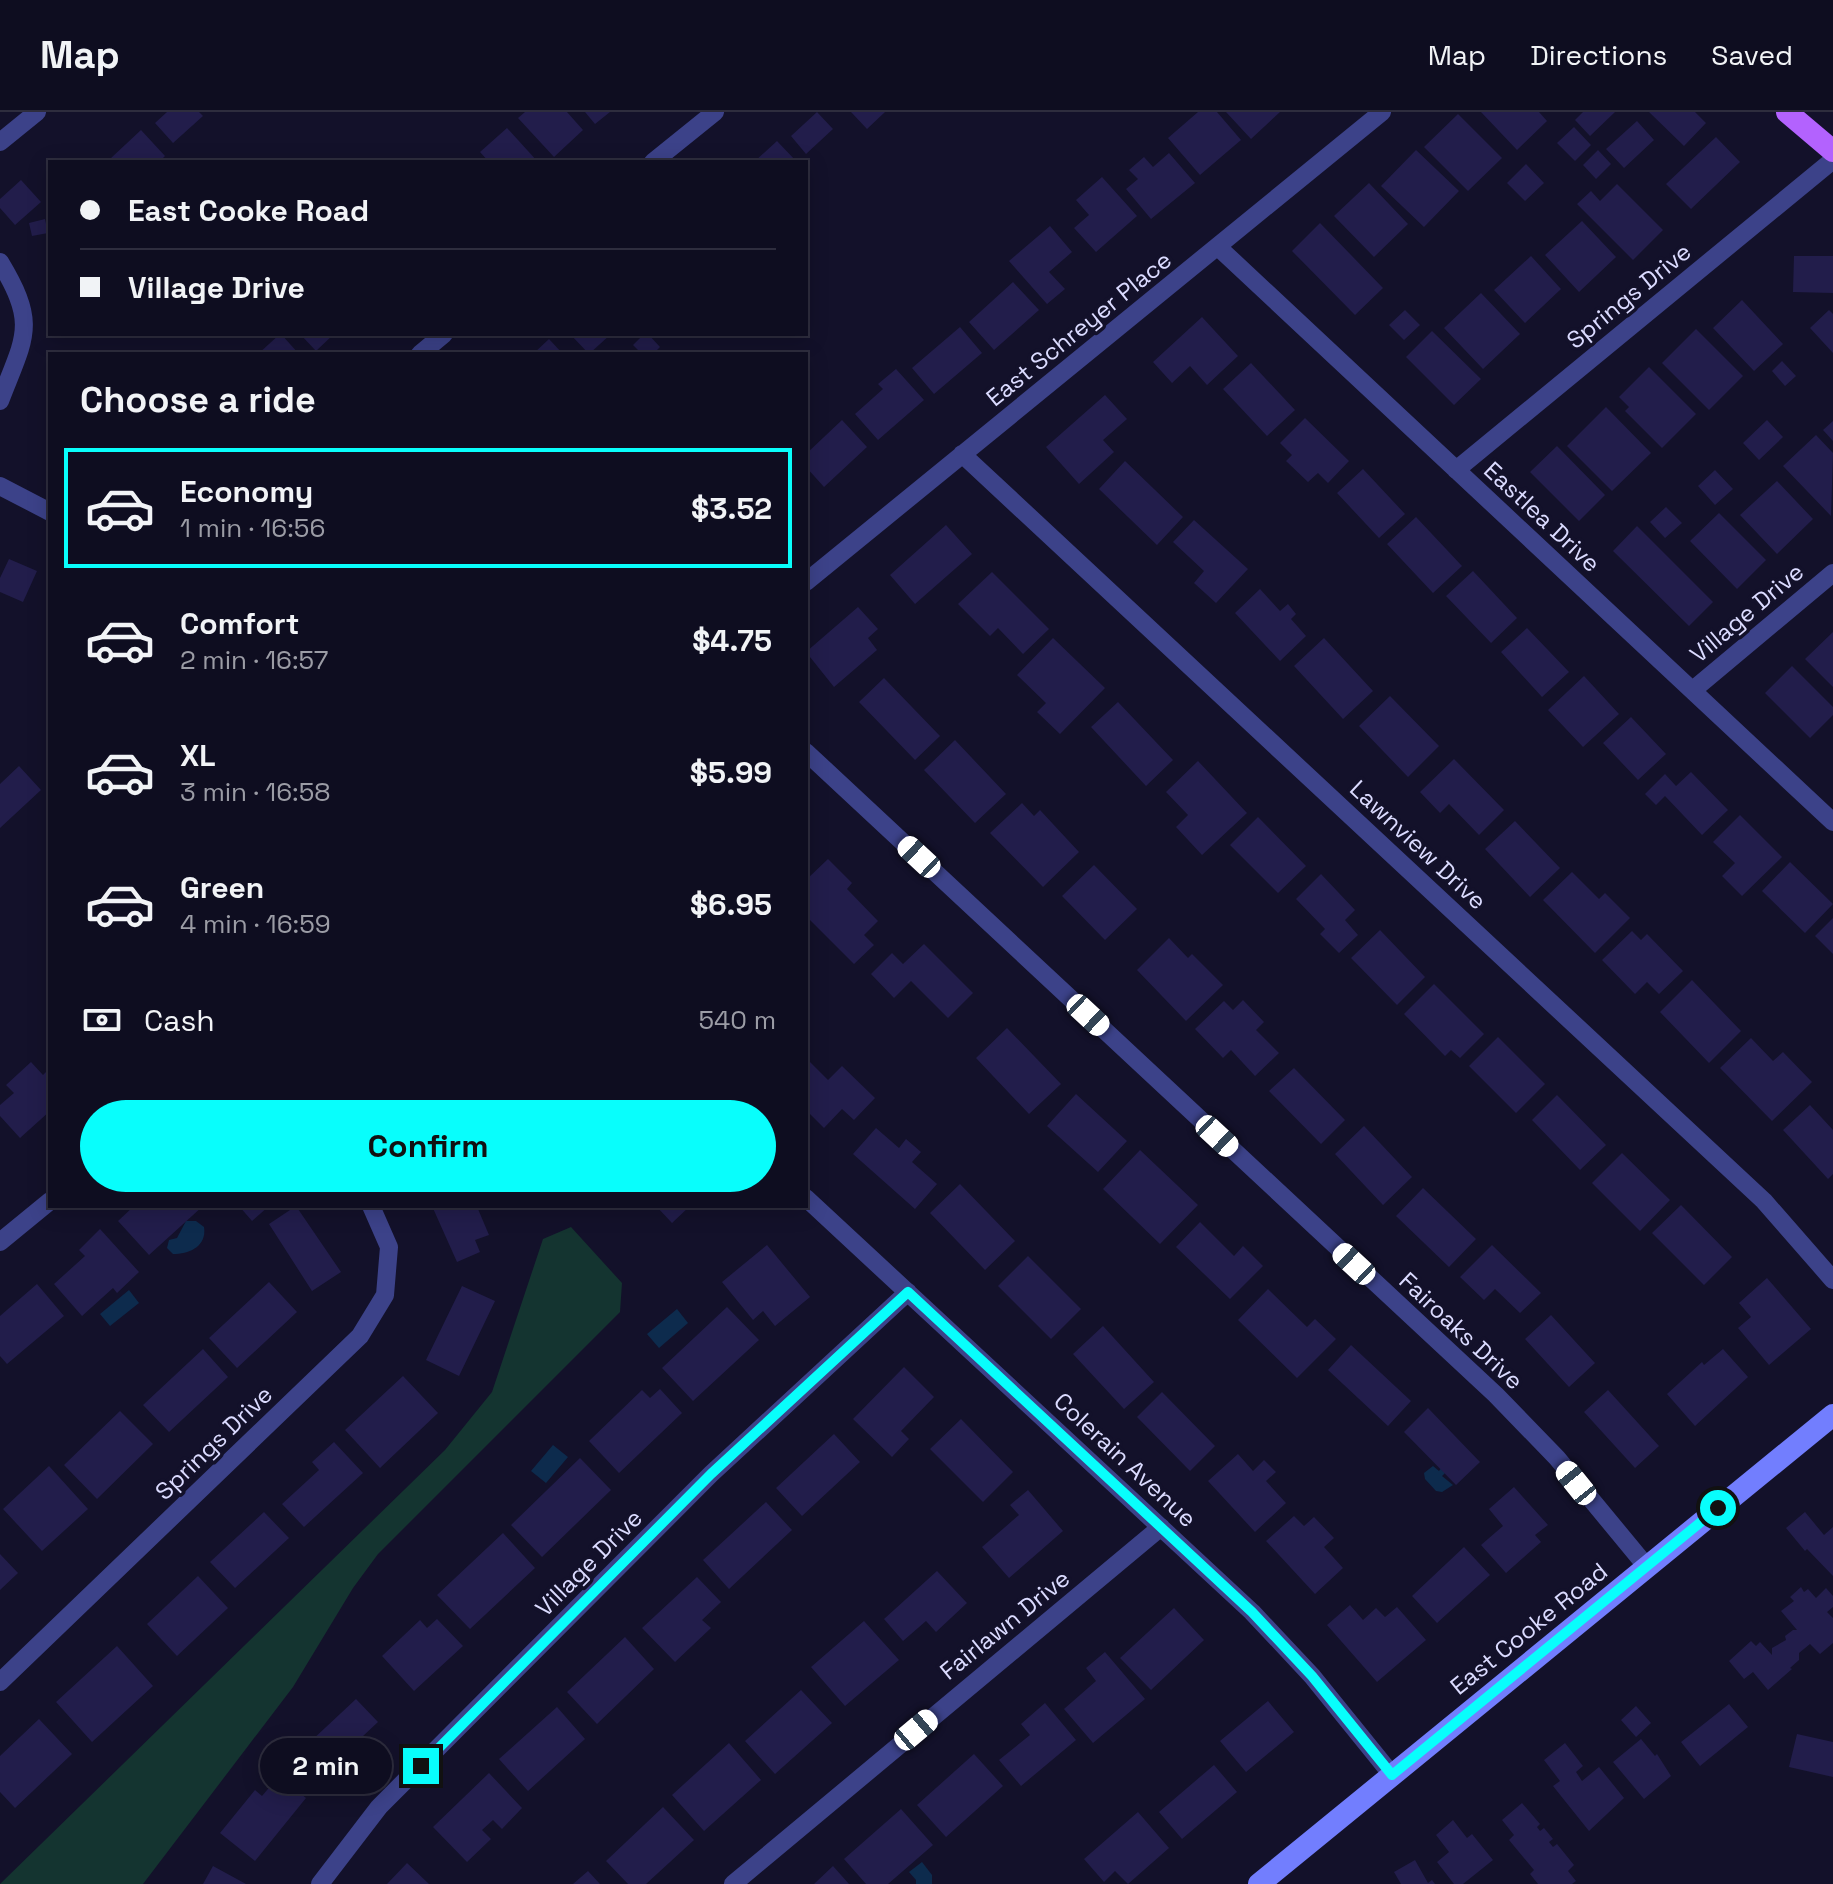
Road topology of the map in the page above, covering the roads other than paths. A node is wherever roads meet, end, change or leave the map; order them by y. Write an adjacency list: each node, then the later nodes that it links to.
1 (37, 112): 5 (street)
2 (715, 112): 7 (street)
3 (1382, 112): 9 (street, East Schreyer Place)
4 (1787, 112): 6 (main road)
5 (0, 142)
6 (1833, 151)
7 (655, 160)
8 (1833, 160): 15 (street, Springs Drive)
9 (1218, 247): 14 (street, East Schreyer Place); 15 (street, Eastlea Drive)
10 (0, 262): 13 (street)
11 (442, 336): 12 (street)
12 (422, 352)
13 (0, 401)
14 (962, 454): 19 (street, East Schreyer Place); 27 (street, Lawnview Drive)
15 (1456, 470): 20 (street, Eastlea Drive)
16 (0, 486): 17 (street)
17 (48, 511)
18 (1833, 573): 20 (street, Village Drive)
19 (808, 580)
20 (1693, 690): 22 (street, Eastlea Drive)
21 (808, 754): 31 (street, Fairoaks Drive)
22 (1833, 822)
23 (808, 1200): 28 (street, Colerain Avenue)
24 (48, 1203): 26 (street)
25 (372, 1208): 32 (street, Springs Drive)
26 (0, 1242)
27 (1833, 1280)
28 (908, 1292): 30 (street, Colerain Avenue); 34 (street, Village Drive)
29 (1833, 1415): 31 (main road, East Cooke Road)
30 (1161, 1527): 33 (street, Colerain Avenue); 35 (street, Fairlawn Drive)
31 (1647, 1567): 33 (main road, East Cooke Road)
32 (0, 1682)
33 (1392, 1775): 36 (main road, East Cooke Road)
34 (320, 1884)
35 (733, 1884)
36 (1259, 1884)

